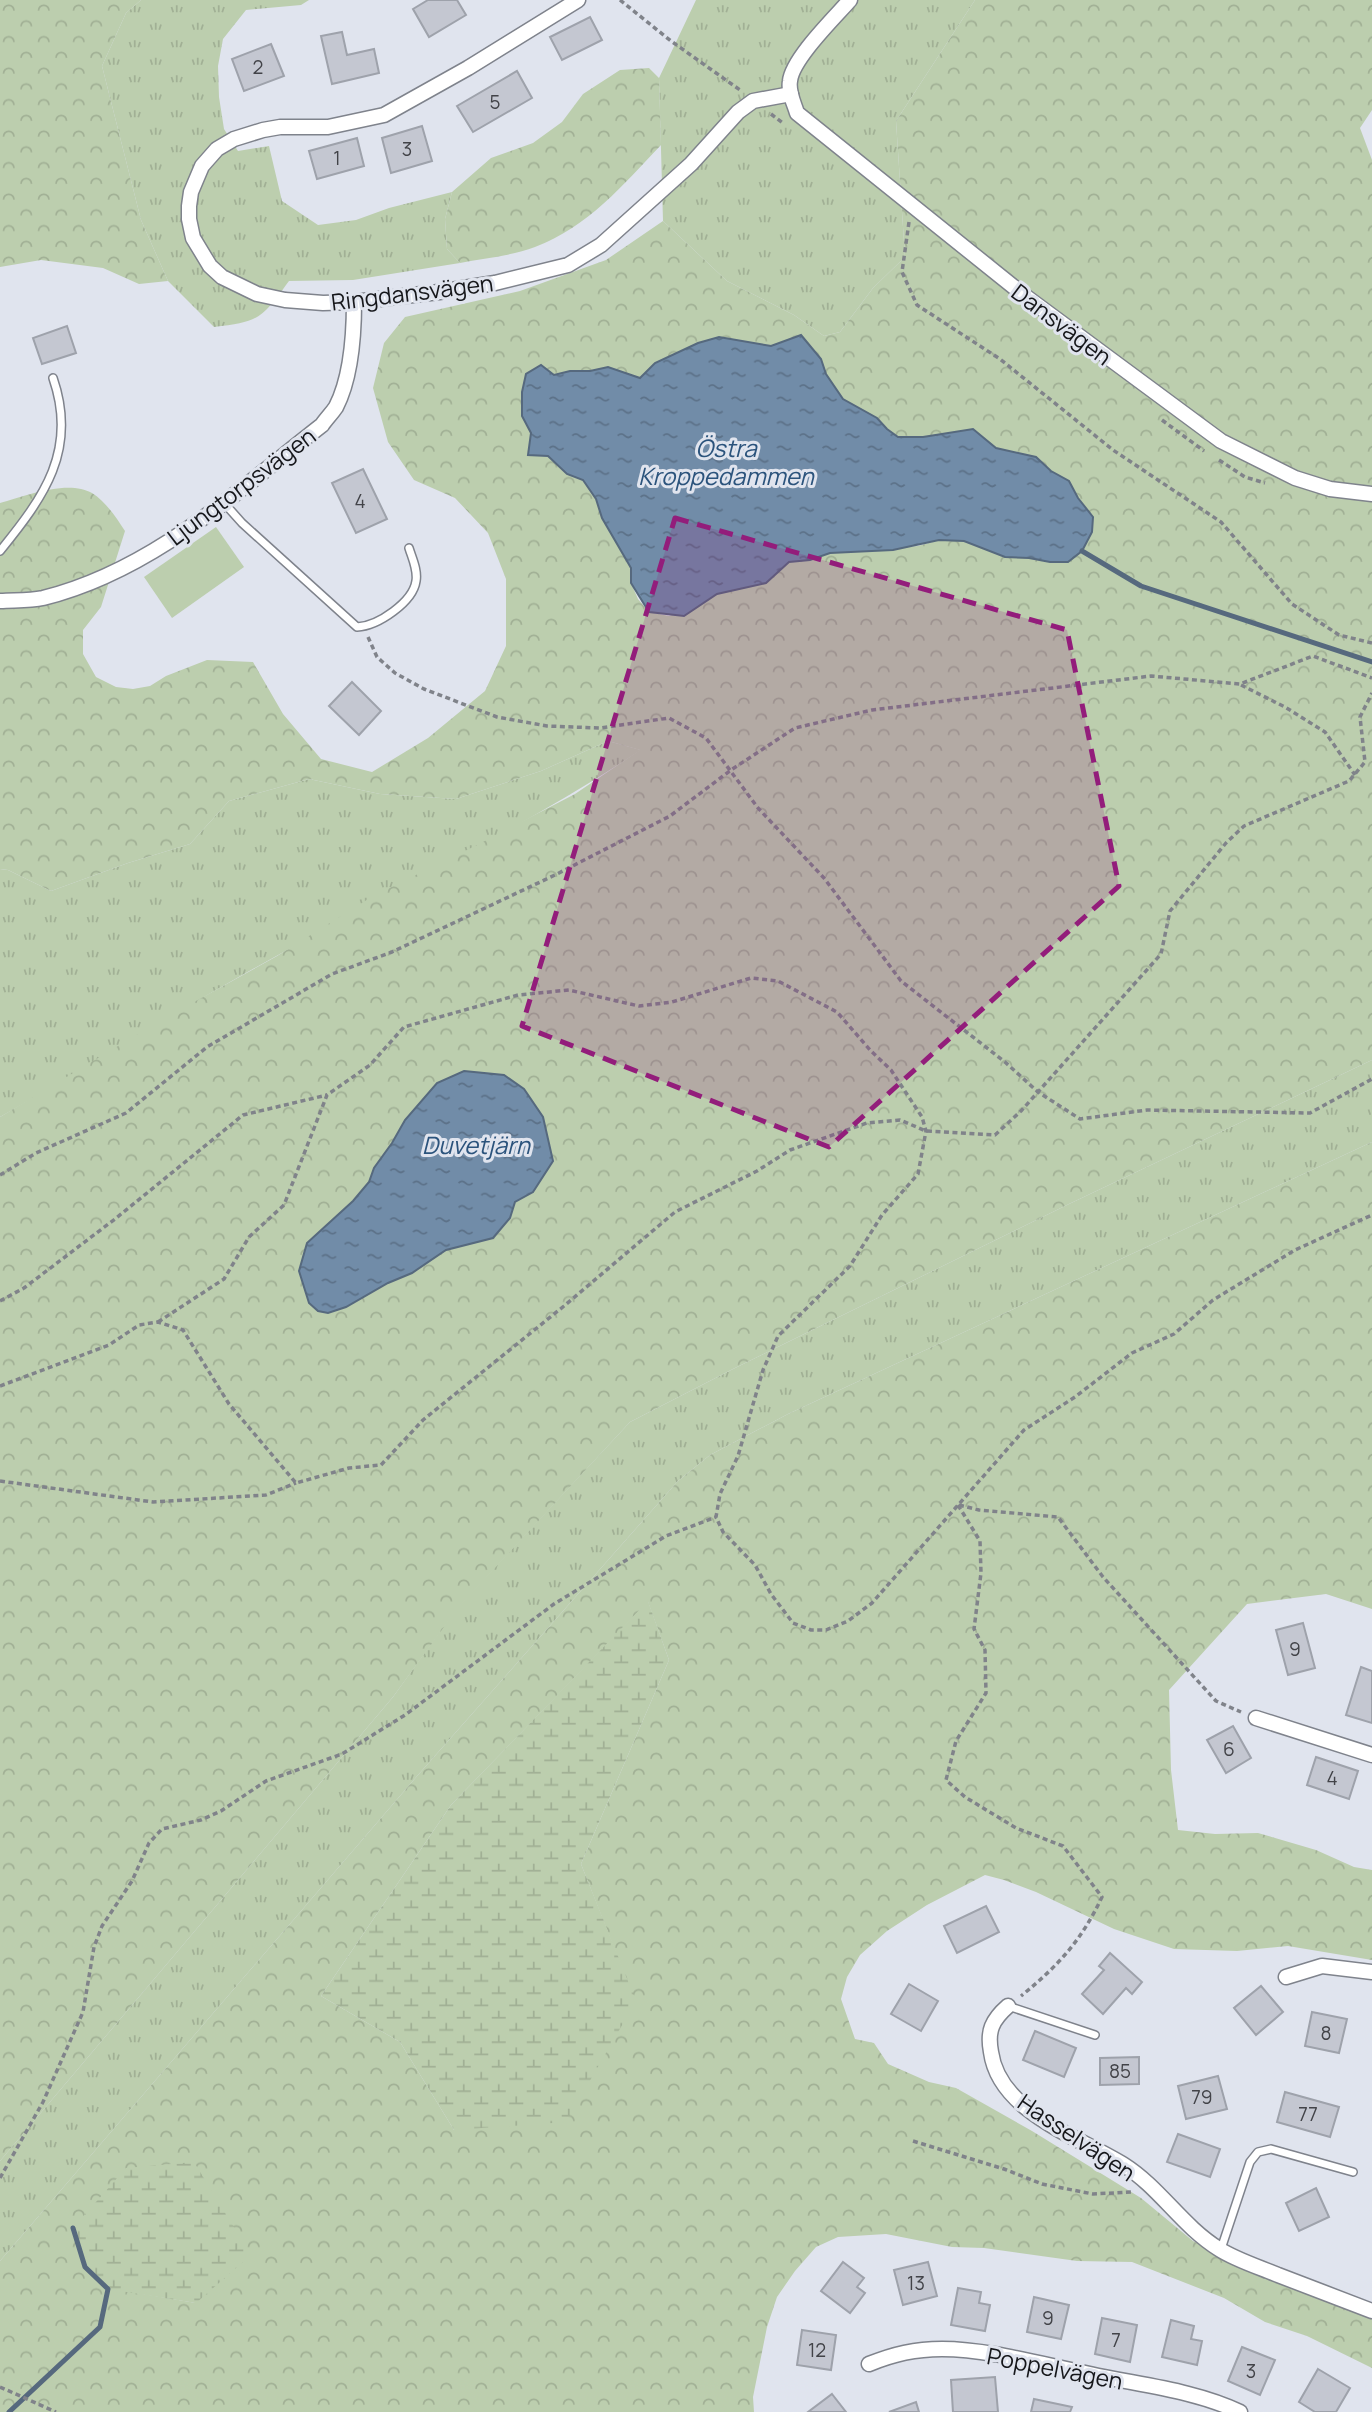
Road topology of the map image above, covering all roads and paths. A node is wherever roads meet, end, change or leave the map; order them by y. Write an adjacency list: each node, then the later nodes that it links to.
1 (578, 0): 7 (street, Ringdansvägen)
2 (620, 0): 5 (path)
3 (850, 0): 4 (street)
4 (790, 94): 5 (street); 9 (street, Dansvägen)
5 (753, 101): 7 (street, Ringdansvägen)
6 (909, 220): 15 (path)
7 (354, 302): 10 (street, Ljungtorpsvägen)
8 (53, 378): 12 (lane)
9 (1372, 494)
10 (225, 504): 13 (street, Ljungtorpsvägen); 14 (lane)
11 (409, 548): 14 (lane)
12 (0, 551)
13 (0, 601)
14 (363, 627): 19 (path)
15 (1372, 643)
16 (1372, 678): 17 (path)
17 (1240, 684): 19 (path); 20 (path)
18 (1372, 693): 20 (path)
19 (730, 770): 22 (path); 25 (path)
20 (1355, 775): 22 (path)
21 (1372, 1079): 22 (path)
22 (1038, 1092): 24 (path)
23 (327, 1095): 24 (path); 27 (path); 28 (path)
24 (926, 1131): 31 (path); 33 (path)
25 (0, 1175)
26 (1372, 1215): 32 (path)
27 (0, 1301)
28 (158, 1322): 29 (path); 31 (path)
29 (0, 1386)
30 (0, 1481): 31 (path)
31 (296, 1483)
32 (958, 1505): 33 (path); 34 (path); 38 (path)
33 (716, 1517): 42 (path)
34 (1256, 1718): 35 (street)
35 (1372, 1755)
36 (1372, 1972): 37 (street)
37 (1286, 1977)
38 (1008, 2006): 39 (lane); 43 (street, Hasselvägen)
39 (1095, 2035)
40 (913, 2141): 43 (path)
41 (1353, 2172): 44 (lane)
42 (0, 2178)
43 (1159, 2194): 44 (street, Hasselvägen)
44 (1220, 2250): 45 (street, Hasselvägen)
45 (1372, 2311)
46 (869, 2364): 49 (street, Poppelvägen)
47 (0, 2387): 48 (path)
48 (56, 2412)
49 (1240, 2412)

